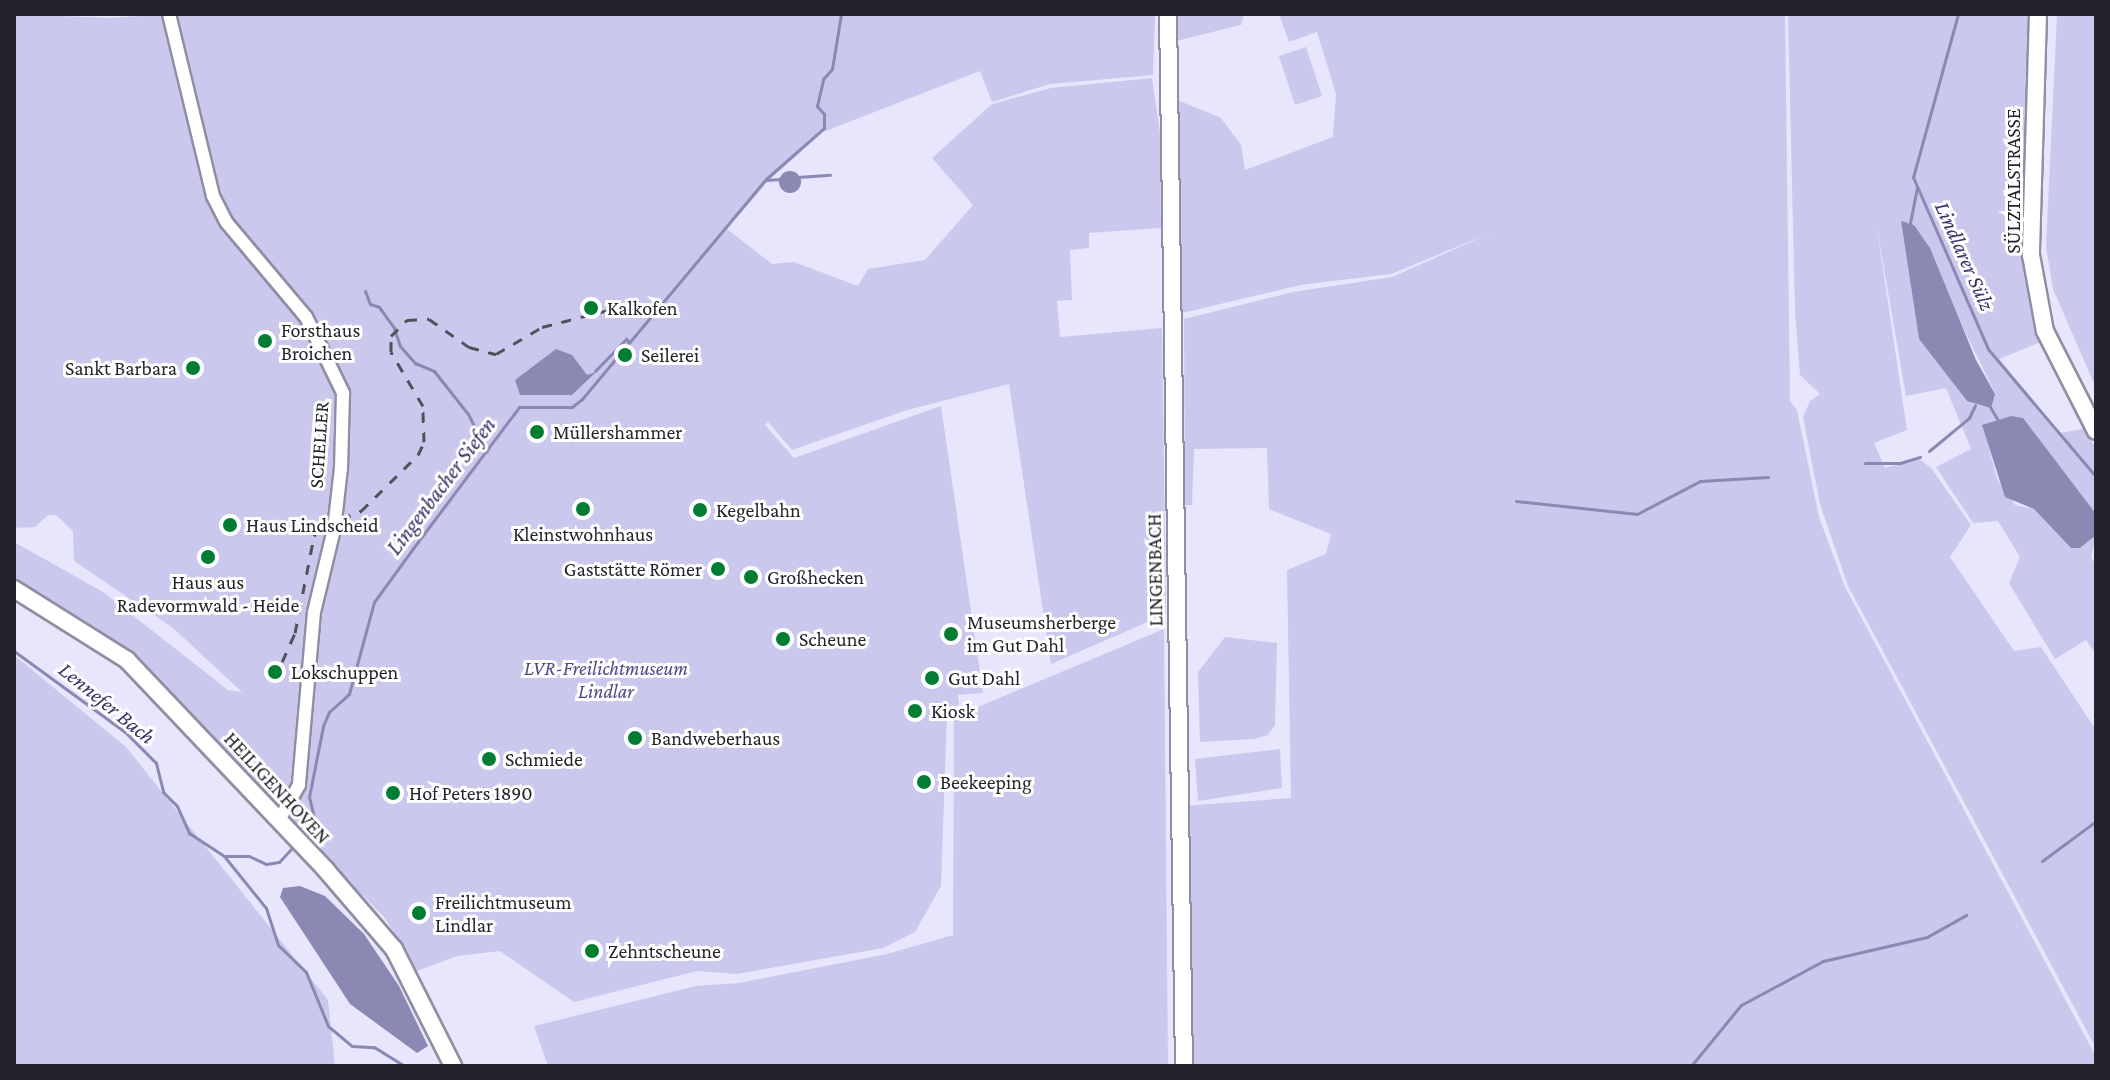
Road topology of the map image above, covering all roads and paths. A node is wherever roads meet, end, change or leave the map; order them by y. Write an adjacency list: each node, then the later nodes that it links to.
1 (169, 14): 6 (street, SCHELLER)
2 (1168, 14): 8 (main road, LINGENBACH)
3 (2038, 14): 4 (main road, SÜLZTALSTRASSE)
4 (2096, 431)
5 (14, 589): 6 (main road, HEILIGENHOVEN)
6 (279, 820): 7 (main road, HEILIGENHOVEN)
7 (453, 1066)
8 (1184, 1066)

